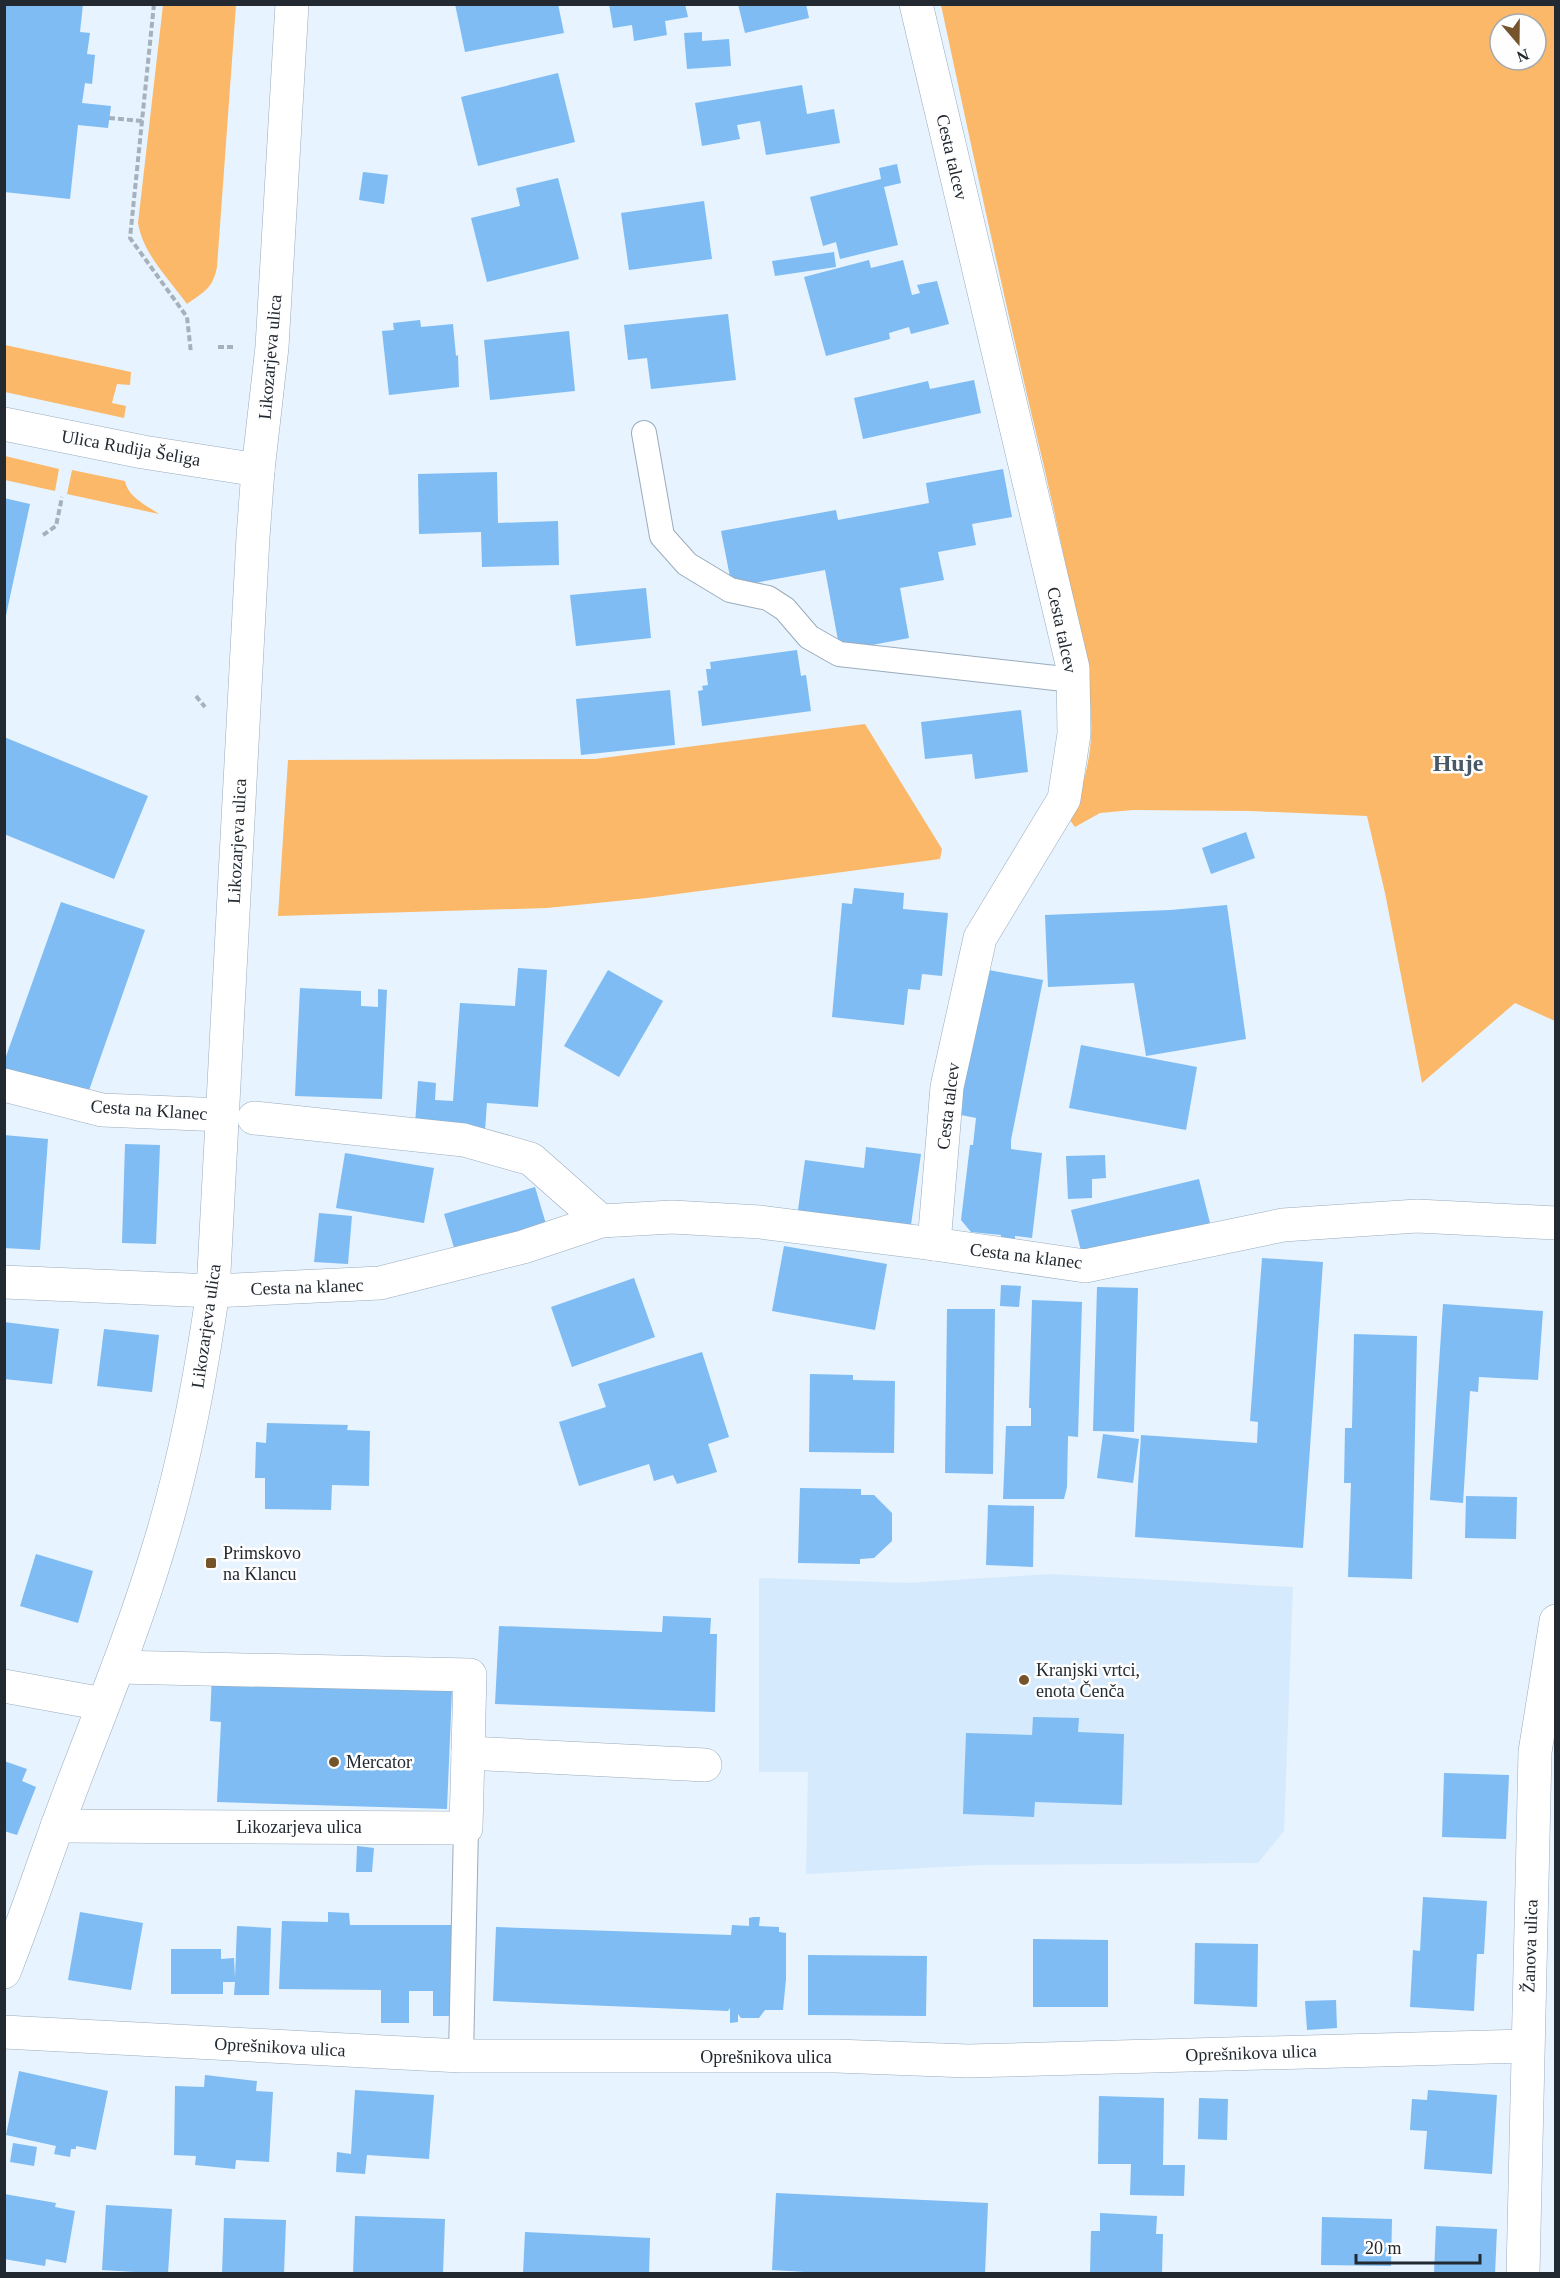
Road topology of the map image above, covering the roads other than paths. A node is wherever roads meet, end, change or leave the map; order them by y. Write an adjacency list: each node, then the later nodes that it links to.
1 (292, 4): 5 (street, Likozarjeva ulica)
2 (916, 4): 6 (street, Cesta talcev)
3 (4, 424): 5 (street, Ulica Rudija Šeliga)
4 (644, 433): 6 (lane)
5 (258, 470): 8 (street, Likozarjeva ulica)
6 (1073, 680): 11 (street, Cesta talcev)
7 (4, 1085): 8 (street, Cesta na Klanec)
8 (238, 1116): 9 (street); 13 (street, Likozarjeva ulica)
9 (601, 1221): 11 (street, Cesta na klanec); 13 (street, Cesta na klanec)
10 (1556, 1223): 11 (street, Cesta na klanec)
11 (934, 1244)
12 (4, 1282): 13 (street, Cesta na klanec)
13 (213, 1291): 15 (street, Likozarjeva ulica)
14 (1556, 1621): 24 (street, Žanova ulica)
15 (118, 1667): 17 (street, Likozarjeva ulica); 18 (street)
16 (4, 1686): 17 (street)
17 (103, 1704): 20 (street, Likozarjeva ulica)
18 (468, 1753): 19 (street); 21 (street)
19 (705, 1765)
20 (57, 1826): 21 (street, Likozarjeva ulica); 22 (street, Likozarjeva ulica)
21 (466, 1828): 25 (lane)
22 (4, 1972)
23 (4, 2032): 25 (street, Oprešnikova ulica)
24 (1527, 2046): 25 (street, Oprešnikova ulica); 26 (street, Žanova ulica)
25 (461, 2056)
26 (1523, 2274)

